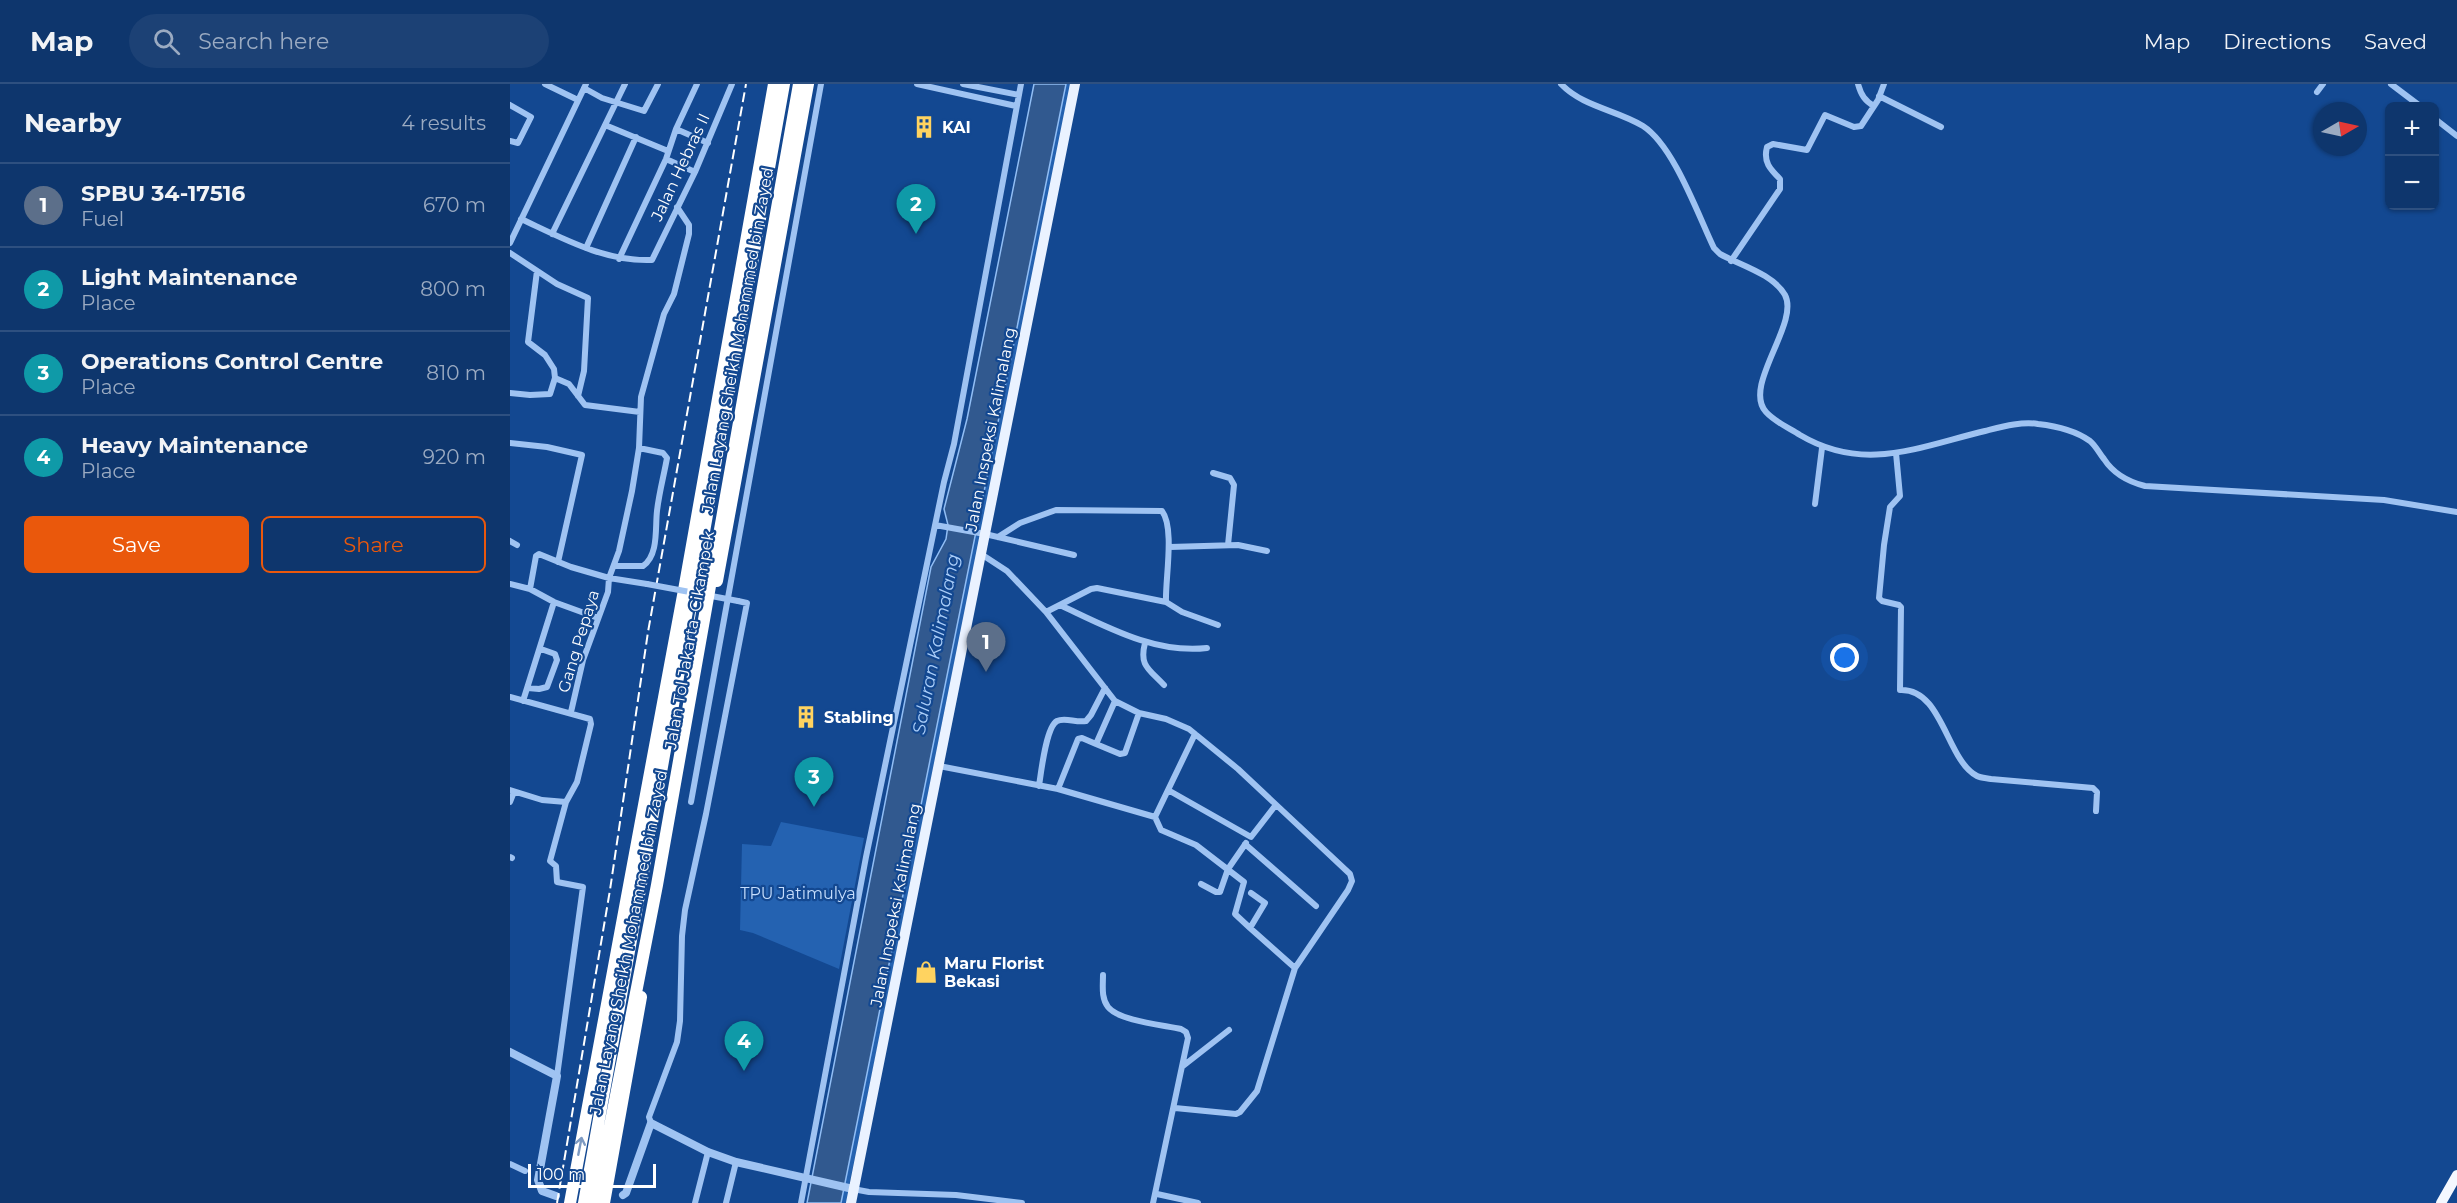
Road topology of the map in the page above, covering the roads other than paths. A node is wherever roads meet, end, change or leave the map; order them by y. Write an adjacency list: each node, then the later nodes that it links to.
1 (545, 84): 24 (street)
2 (625, 84): 25 (street)
3 (658, 84): 25 (street)
4 (697, 84): 33 (street)
5 (732, 84): 37 (street, Jalan Hebras II)
6 (774, 84): 132 (highway, Jalan Tol Jakarta–Cikampek, one-way to 6)
7 (784, 84): 133 (highway, Jalan Layang Sheikh Mohammed bin Zayed, bridge)
8 (799, 84): 134 (highway, Jalan Layang Sheikh Mohammed bin Zayed, bridge)
9 (808, 84): 135 (highway, Jalan Tol Jakarta–Cikampek)
10 (821, 84): 100 (street)
11 (917, 84): 28 (street)
12 (963, 84): 22 (street)
13 (1021, 84): 22 (street)
14 (1075, 84): 62 (main road, Jalan Inspeksi Kalimalang)
15 (1561, 84): 48 (street)
16 (1858, 84): 29 (street)
17 (1884, 84): 23 (street)
18 (2323, 84): 21 (street)
19 (2391, 84): 26 (street)
20 (585, 86): 24 (street); 25 (street)
21 (2317, 92)
22 (1018, 95): 28 (street)
23 (1879, 96): 29 (street); 32 (street)
24 (578, 100): 42 (street)
25 (616, 101): 31 (street)
26 (2415, 102)
27 (510, 105): 36 (street)
28 (1016, 106): 61 (street)
29 (1874, 106): 48 (street)
30 (2439, 122): 34 (street)
31 (605, 125): 35 (street); 43 (street)
32 (1941, 127)
33 (676, 129): 37 (street); 38 (street)
34 (2457, 136)
35 (636, 137): 38 (street); 45 (street)
36 (513, 142)
37 (708, 143): 40 (street, Jalan Hebras II)
38 (668, 151): 39 (street)
39 (666, 159): 40 (street); 47 (street)
40 (695, 172): 41 (street, Jalan Hebras II)
41 (677, 207): 47 (street, Jalan Hebras II); 53 (street, Gang Pepaya)
42 (521, 219): 43 (street); 44 (street)
43 (552, 234): 45 (street)
44 (510, 243)
45 (586, 248): 47 (street)
46 (510, 253): 49 (street)
47 (619, 259)
48 (1731, 261): 56 (street)
49 (537, 272): 50 (street); 52 (street)
50 (555, 378): 51 (street); 52 (street)
51 (510, 393)
52 (578, 396): 53 (street)
53 (640, 412): 55 (street, Gang Pepaya)
54 (510, 443): 69 (street)
55 (639, 448): 70 (street, Gang Pepaya); 70 (street)
56 (1822, 448): 57 (street); 59 (street)
57 (1896, 453): 60 (street); 102 (street)
58 (1213, 473): 64 (street)
59 (1815, 504)
60 (2457, 512)
61 (939, 526): 62 (street); 124 (street)
62 (982, 533): 63 (street); 67 (main road, Jalan Inspeksi Kalimalang)
63 (998, 537): 65 (street); 68 (street)
64 (1228, 545): 65 (street); 66 (street)
65 (1170, 547): 75 (street)
66 (1267, 551)
67 (981, 554): 77 (street); 93 (main road, Jalan Inspeksi Kalimalang)
68 (1074, 555)
69 (558, 562): 71 (street); 73 (street)
70 (614, 566): 71 (street, Gang Pepaya)
71 (609, 578): 78 (street, Gang Pepaya); 118 (street, bridge)
72 (510, 584): 73 (street)
73 (530, 589): 74 (street)
74 (554, 602): 78 (street); 82 (street)
75 (1166, 602): 76 (street); 79 (street)
76 (1060, 605): 77 (street); 80 (street)
77 (1046, 612): 85 (street)
78 (598, 618): 89 (street, Gang Pepaya)
79 (1218, 625)
80 (1146, 643): 81 (street); 83 (street)
81 (1208, 648)
82 (541, 649): 84 (street); 84 (street)
83 (1164, 685)
84 (528, 688): 87 (street)
85 (1105, 688): 88 (street); 94 (street)
86 (510, 697): 87 (street)
87 (523, 701): 89 (street)
88 (1115, 701): 90 (street); 92 (street)
89 (571, 712): 99 (street)
90 (1139, 714): 91 (street); 92 (street)
91 (1195, 734): 96 (street); 101 (street)
92 (1096, 744): 95 (street)
93 (939, 766): 94 (street); 125 (main road, Jalan Inspeksi Kalimalang)
94 (1039, 786): 95 (street)
95 (1058, 789): 103 (street)
96 (1168, 790): 103 (street); 104 (street)
97 (512, 791): 98 (street); 99 (street)
98 (510, 802)
99 (566, 802): 116 (street)
100 (691, 802)
101 (1275, 806): 104 (street); 111 (street)
102 (2096, 812)
103 (1155, 817): 106 (street)
104 (1251, 837): 105 (street)
105 (1245, 844): 106 (street); 109 (street)
106 (1228, 869): 107 (street); 110 (street)
107 (1202, 884)
108 (1251, 893): 110 (street)
109 (1316, 906)
110 (1250, 928): 111 (street)
111 (1295, 968): 117 (street)
112 (1103, 975): 115 (street)
113 (1228, 1030): 115 (street)
114 (510, 1052): 116 (street)
115 (1183, 1067): 117 (street)
116 (557, 1076): 128 (street)
117 (1175, 1108): 126 (street)
118 (651, 1123): 119 (street); 129 (street)
119 (708, 1152): 120 (street); 136 (street)
120 (736, 1162): 124 (street); 137 (street)
121 (510, 1164): 122 (street)
122 (525, 1171)
123 (2457, 1175): 143 (highway)
124 (805, 1179): 125 (street); 138 (street)
125 (848, 1188): 127 (street); 131 (main road, Jalan Inspeksi Kalimalang)
126 (1157, 1194): 141 (street); 142 (street)
127 (956, 1195): 130 (street); 139 (street)
128 (556, 1196)
129 (623, 1196)
130 (995, 1201): 140 (street)
131 (851, 1202)
132 (570, 1203)
133 (584, 1203)
134 (595, 1203)
135 (604, 1203)
136 (695, 1203)
137 (726, 1203)
138 (801, 1203)
139 (956, 1203)
140 (1022, 1203)
141 (1154, 1203)
142 (1198, 1203)
143 (2441, 1203)

